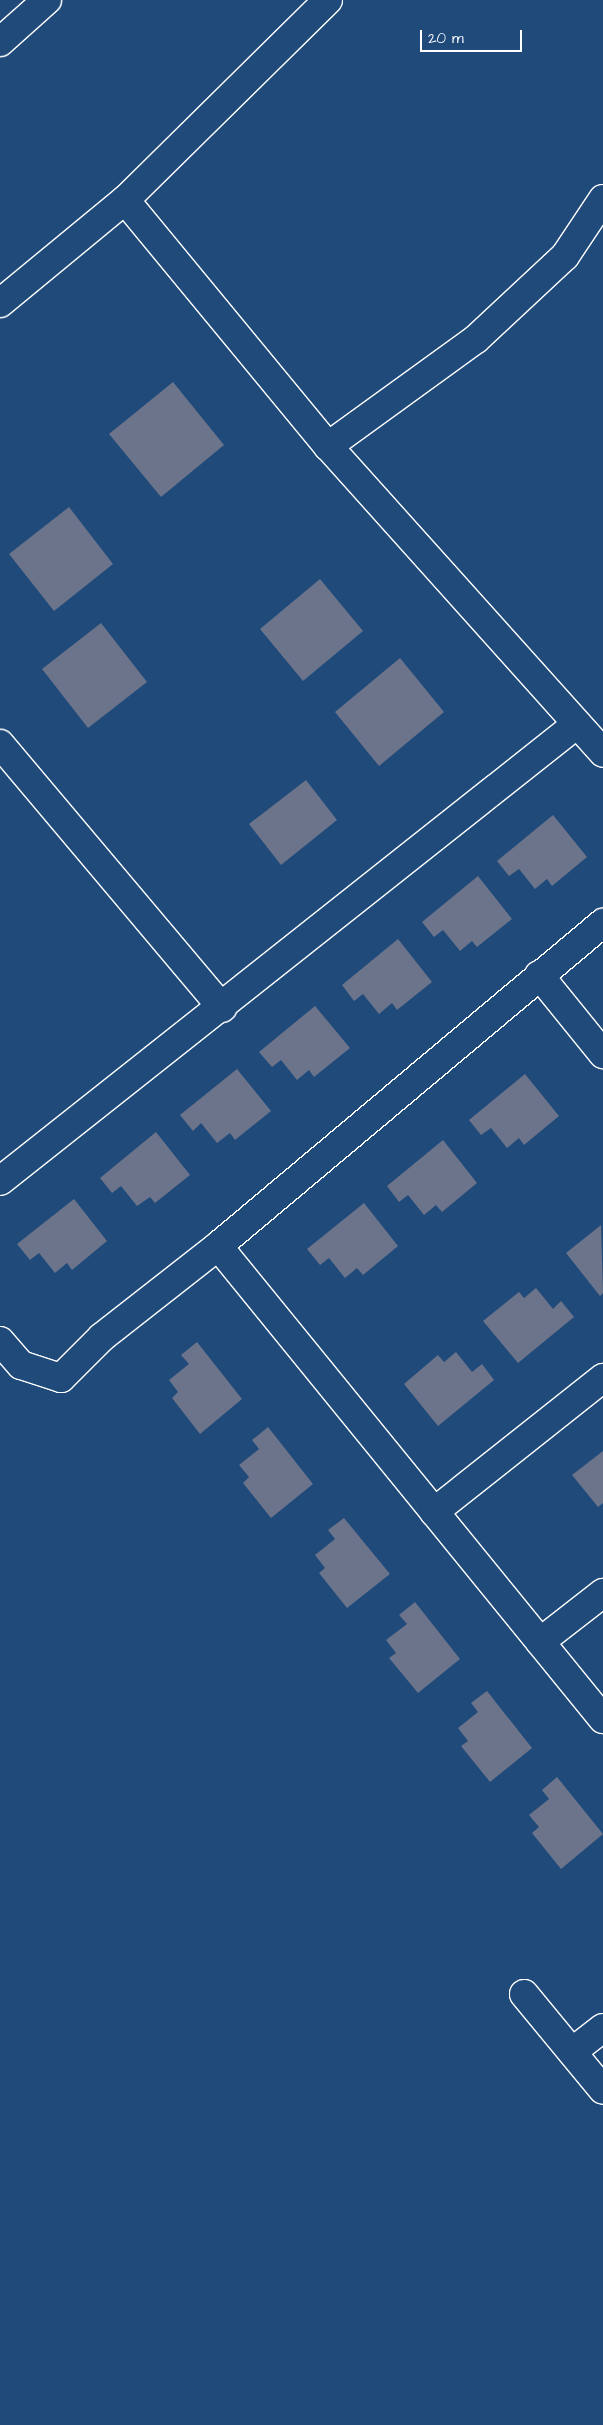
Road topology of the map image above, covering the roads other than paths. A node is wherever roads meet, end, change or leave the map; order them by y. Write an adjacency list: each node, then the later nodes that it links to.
1 (47, 0): 3 (street)
2 (328, 0): 5 (street)
3 (0, 42)
4 (603, 199): 7 (street)
5 (125, 200): 6 (street); 7 (street)
6 (0, 303)
7 (328, 446): 8 (street)
8 (577, 724): 10 (street); 13 (street)
9 (0, 744): 13 (street)
10 (603, 753)
11 (603, 923): 12 (street)
12 (539, 975): 14 (street); 16 (street)
13 (222, 1008): 15 (street)
14 (603, 1054)
15 (0, 1181)
16 (218, 1246): 17 (street); 19 (street)
17 (0, 1341)
18 (603, 1378): 19 (street)
19 (434, 1512): 21 (street)
20 (603, 1593): 21 (street)
21 (540, 1642): 22 (street)
22 (603, 1718)
23 (524, 1994): 25 (street)
24 (603, 2028): 25 (street)
25 (572, 2052): 26 (street)
26 (603, 2090)

